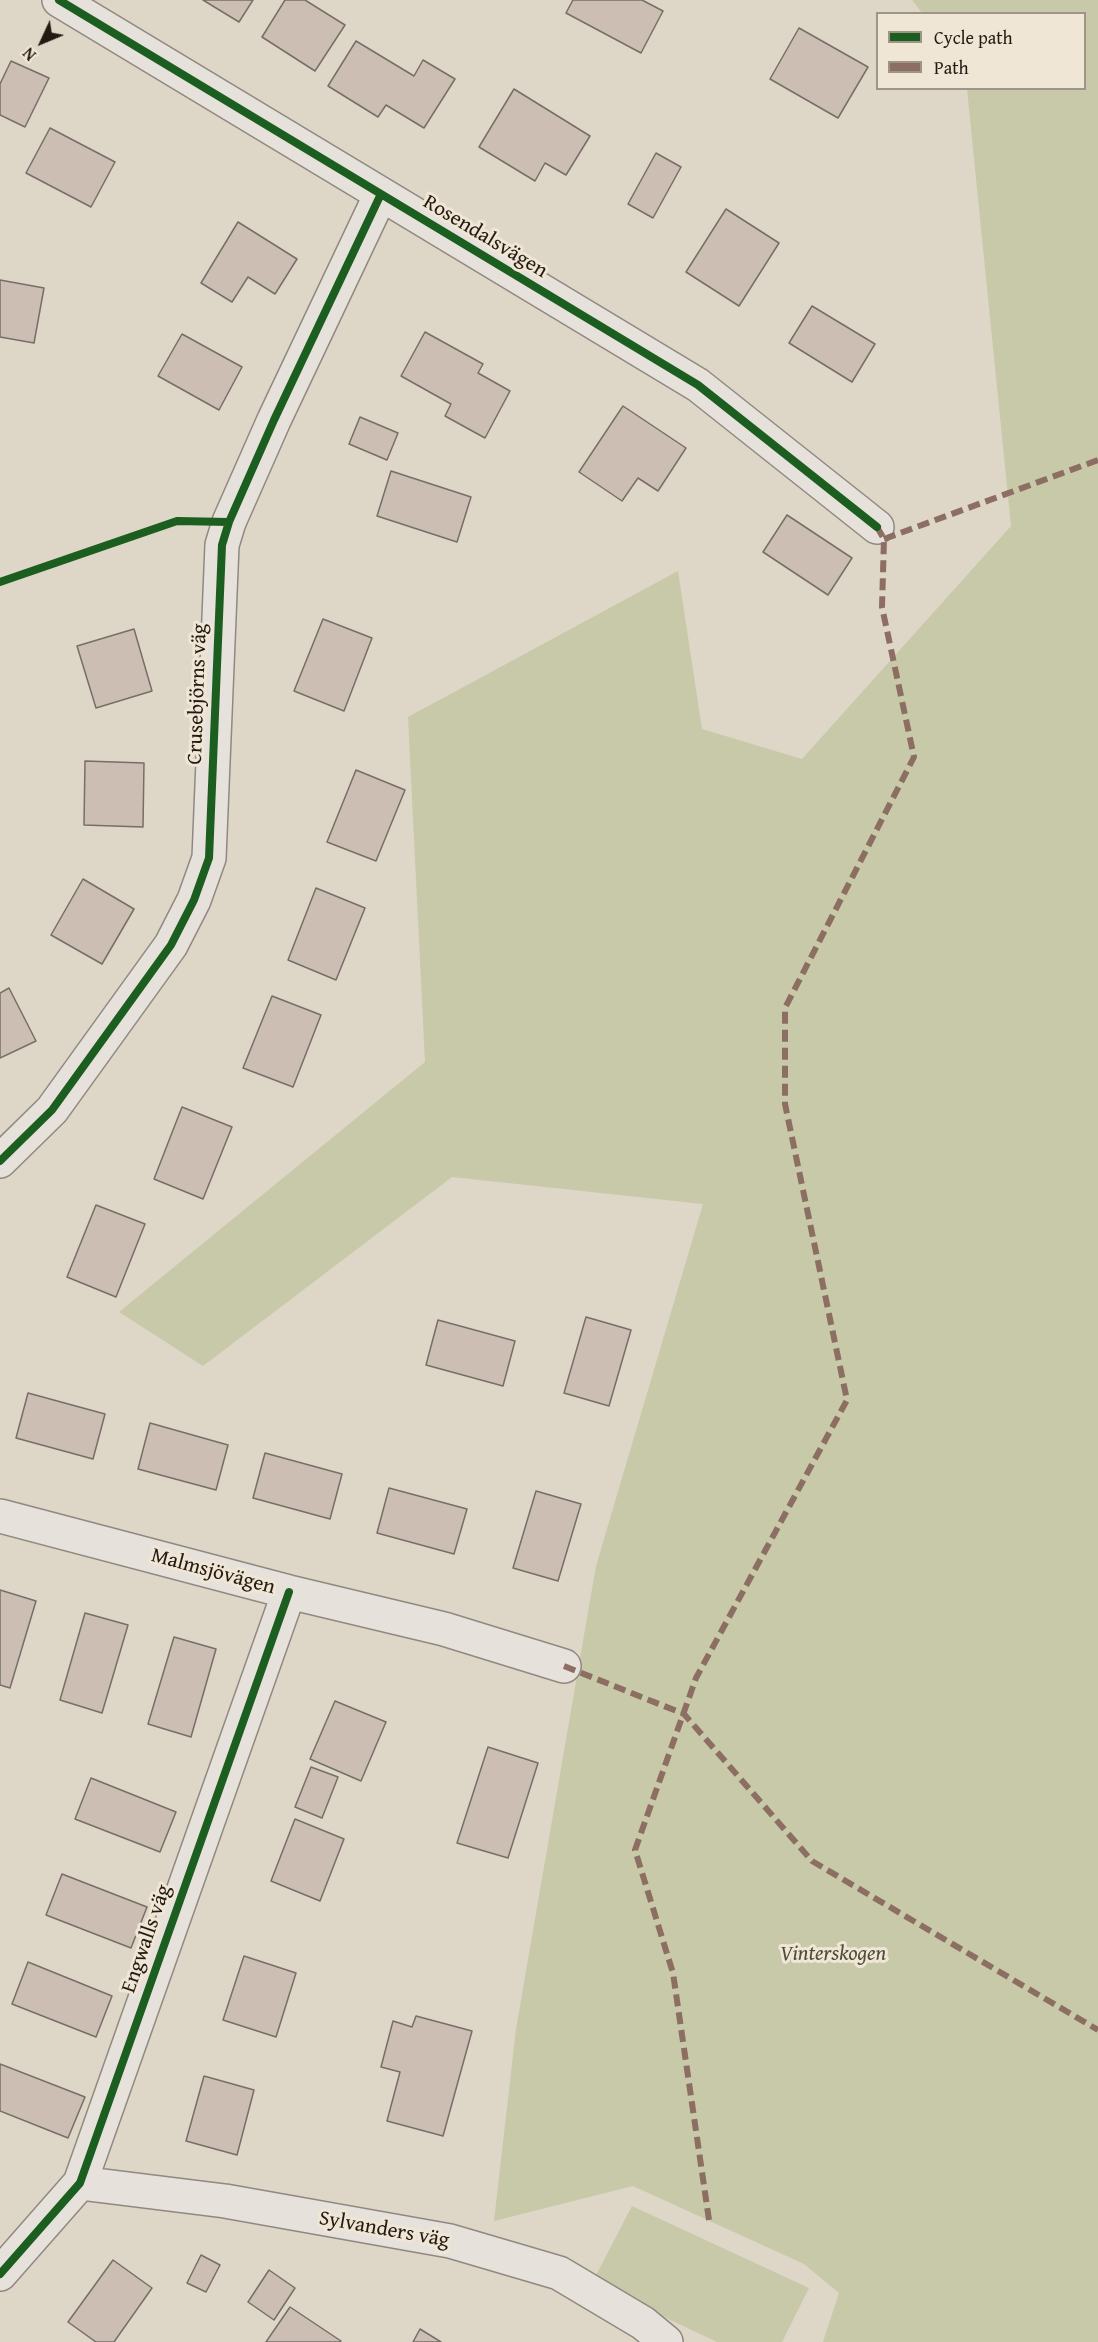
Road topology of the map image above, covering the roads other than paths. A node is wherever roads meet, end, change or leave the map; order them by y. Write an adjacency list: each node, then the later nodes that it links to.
1 (60, 0): 2 (street, Rosendalsvägen)
2 (380, 196): 3 (street, Rosendalsvägen); 4 (street, Crusebjörns väg)
3 (877, 527)
4 (0, 1161)
5 (0, 1516): 6 (street, Malmsjövägen)
6 (289, 1592): 7 (street, Malmsjövägen); 8 (street, Engwalls väg)
7 (564, 1666)
8 (80, 2183): 9 (street, Engwalls väg); 10 (street, Sylvanders väg)
9 (0, 2274)
10 (666, 2342)

